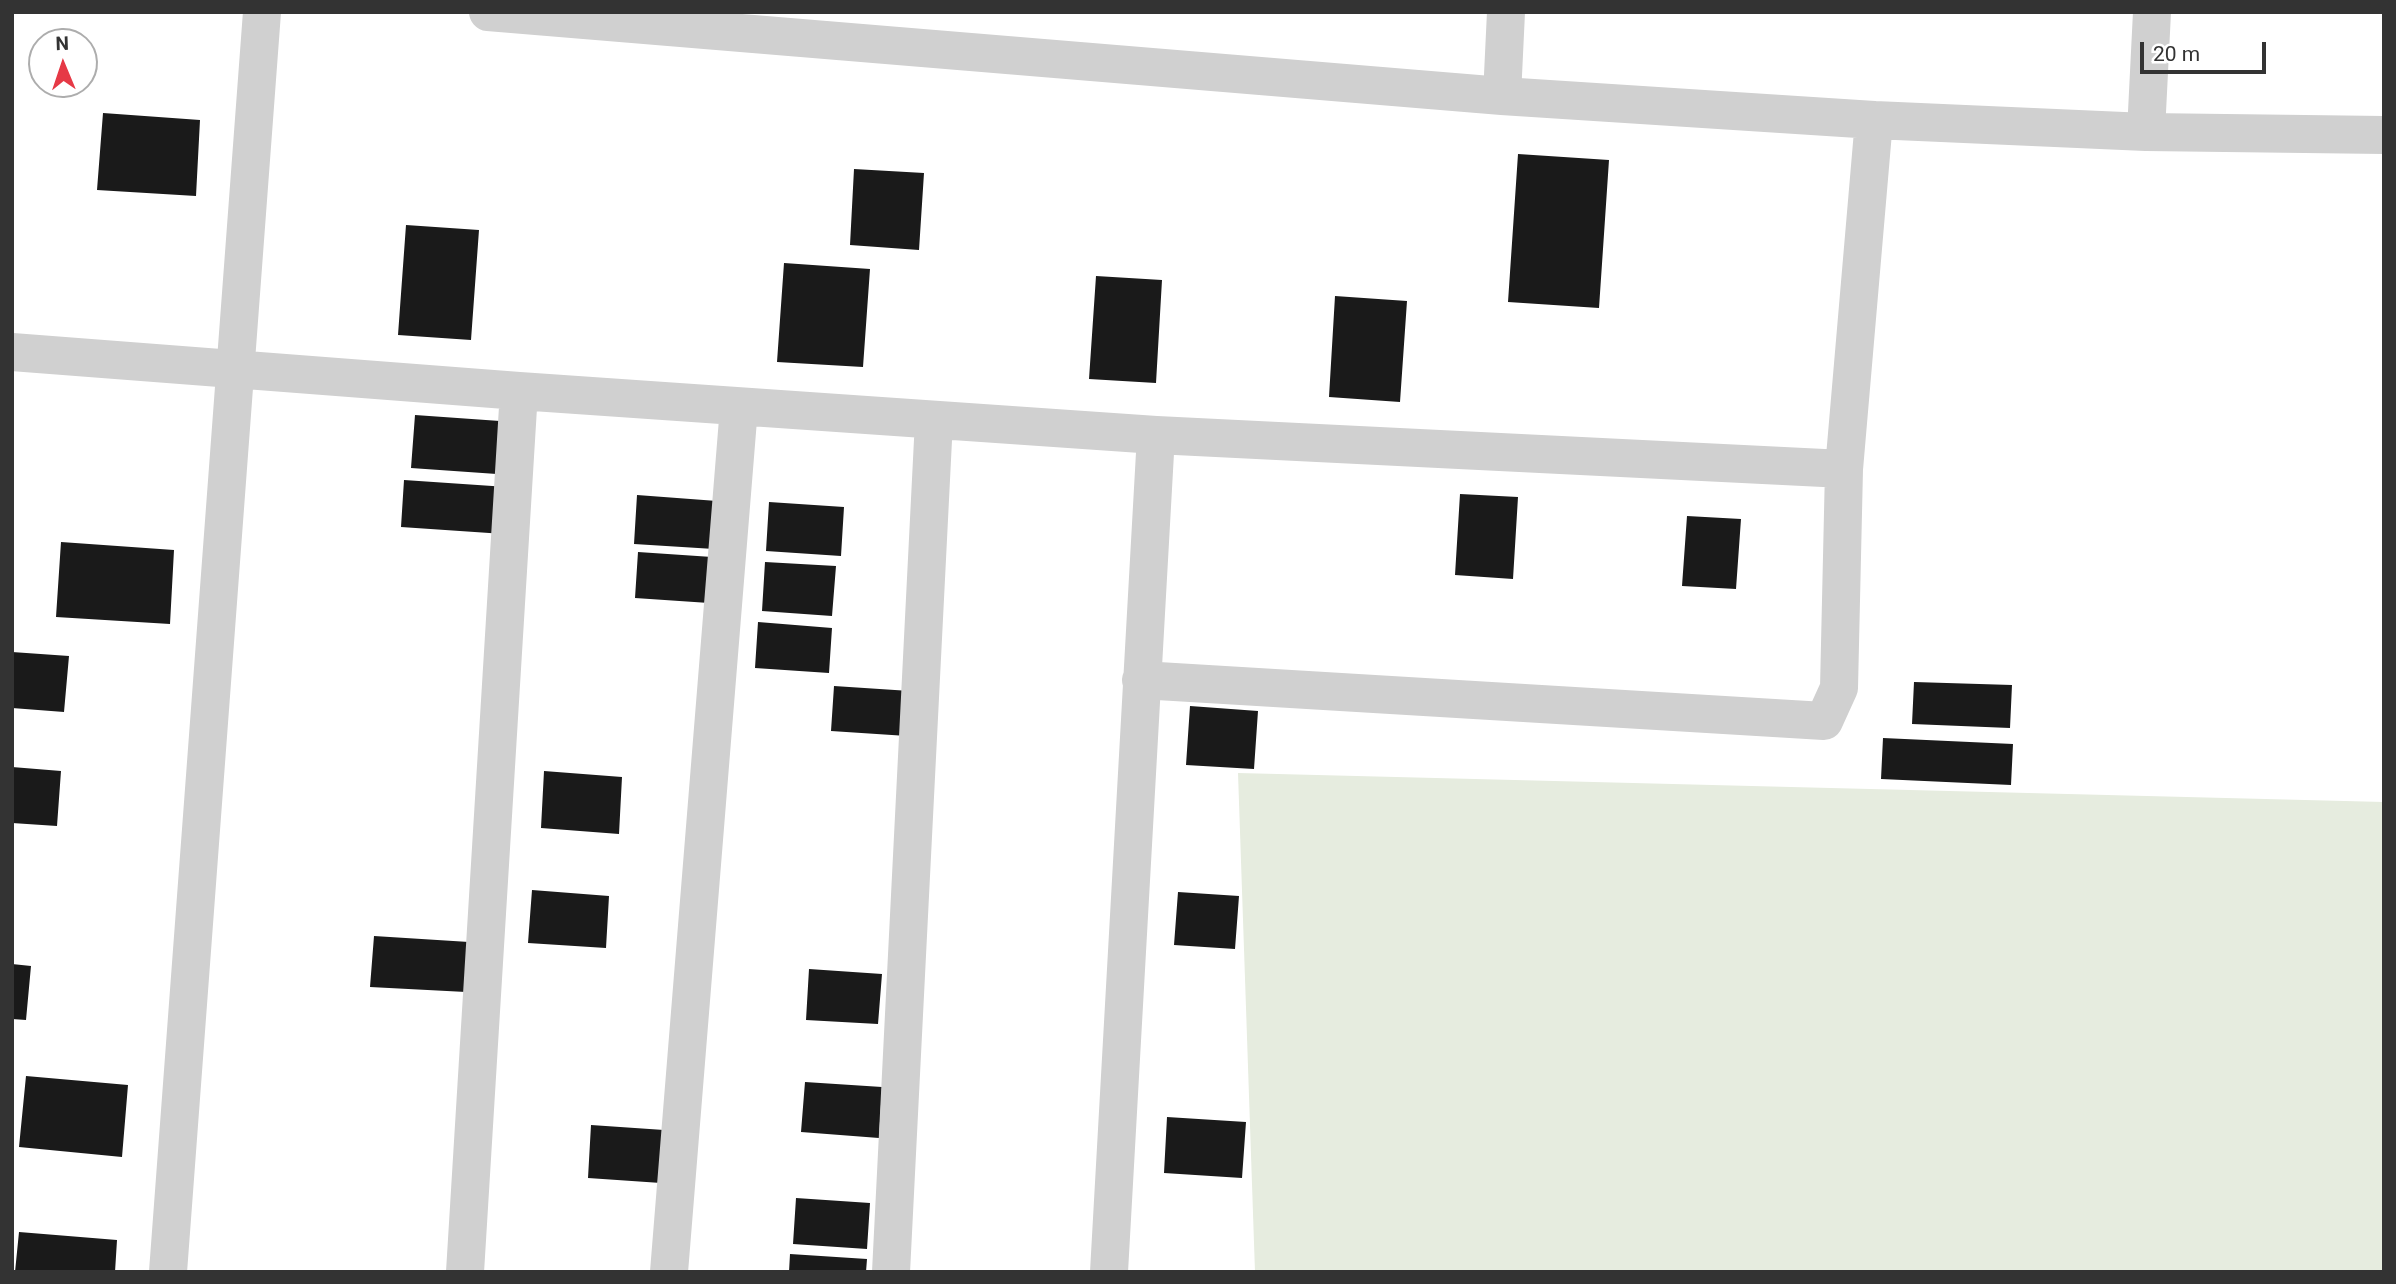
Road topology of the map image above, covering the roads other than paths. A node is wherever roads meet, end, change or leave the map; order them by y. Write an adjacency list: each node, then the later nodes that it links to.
1 (262, 12): 10 (street)
2 (488, 12): 5 (street)
3 (1506, 12): 5 (street)
4 (2152, 12): 7 (street)
5 (1502, 96): 6 (street)
6 (1874, 120): 7 (street); 15 (street)
7 (2146, 132): 8 (street)
8 (2384, 135)
9 (12, 352): 10 (street)
10 (235, 368): 11 (street); 17 (street)
11 (519, 391): 12 (street); 18 (street)
12 (739, 407): 13 (street); 19 (street)
13 (934, 420): 14 (street); 20 (street)
14 (1156, 435): 15 (street); 16 (street)
15 (1844, 469): 16 (street)
16 (1141, 680): 21 (street)
17 (168, 1272)
18 (466, 1272)
19 (669, 1272)
20 (891, 1272)
21 (1109, 1272)

